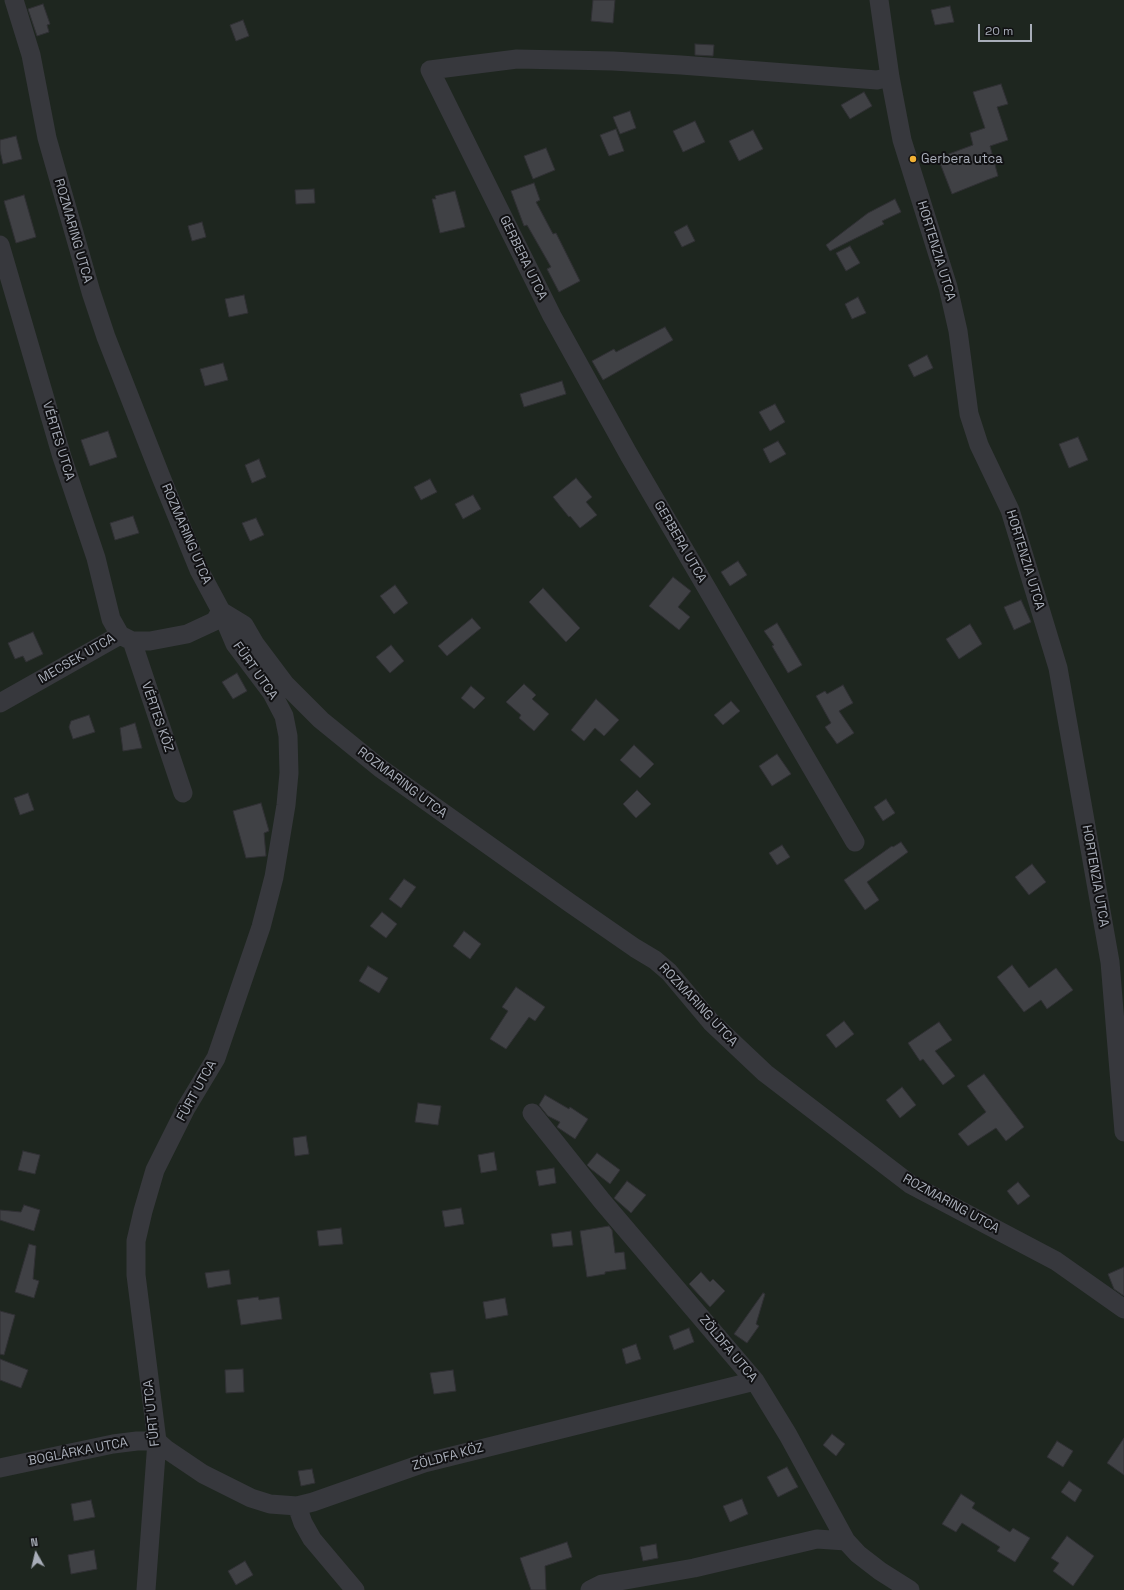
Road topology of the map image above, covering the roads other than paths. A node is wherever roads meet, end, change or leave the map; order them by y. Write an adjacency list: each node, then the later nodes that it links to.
1 (14, 0): 5 (street, ROZMARING UTCA)
2 (879, 0): 3 (street, HORTENZIA UTCA)
3 (890, 77): 9 (street, GERBERA UTCA); 10 (street, HORTENZIA UTCA)
4 (0, 245): 6 (street, VÉRTES UTCA)
5 (221, 611): 6 (street, MECSEK UTCA); 14 (street, ROZMARING UTCA); 16 (street, FÜRT UTCA)
6 (126, 638): 7 (street, MECSEK UTCA); 8 (street, VÉRTES KÖZ)
7 (0, 703)
8 (183, 793)
9 (855, 842)
10 (1117, 961): 11 (street, HORTENZIA UTCA)
11 (1121, 1045): 13 (street, HORTENZIA UTCA)
12 (532, 1113): 15 (street, ZÖLDFA UTCA)
13 (1124, 1132)
14 (1124, 1309)
15 (755, 1381): 18 (street, ZÖLDFA KÖZ); 19 (street, ZÖLDFA UTCA)
16 (157, 1441): 17 (street, BOGLÁRKA UTCA); 18 (street, ZÖLDFA KÖZ); 20 (street, FÜRT UTCA)
17 (0, 1468)
18 (297, 1506): 21 (street)
19 (846, 1541): 22 (street); 23 (street, ZÖLDFA UTCA)
20 (146, 1590)
21 (355, 1590)
22 (590, 1590)
23 (910, 1590)

